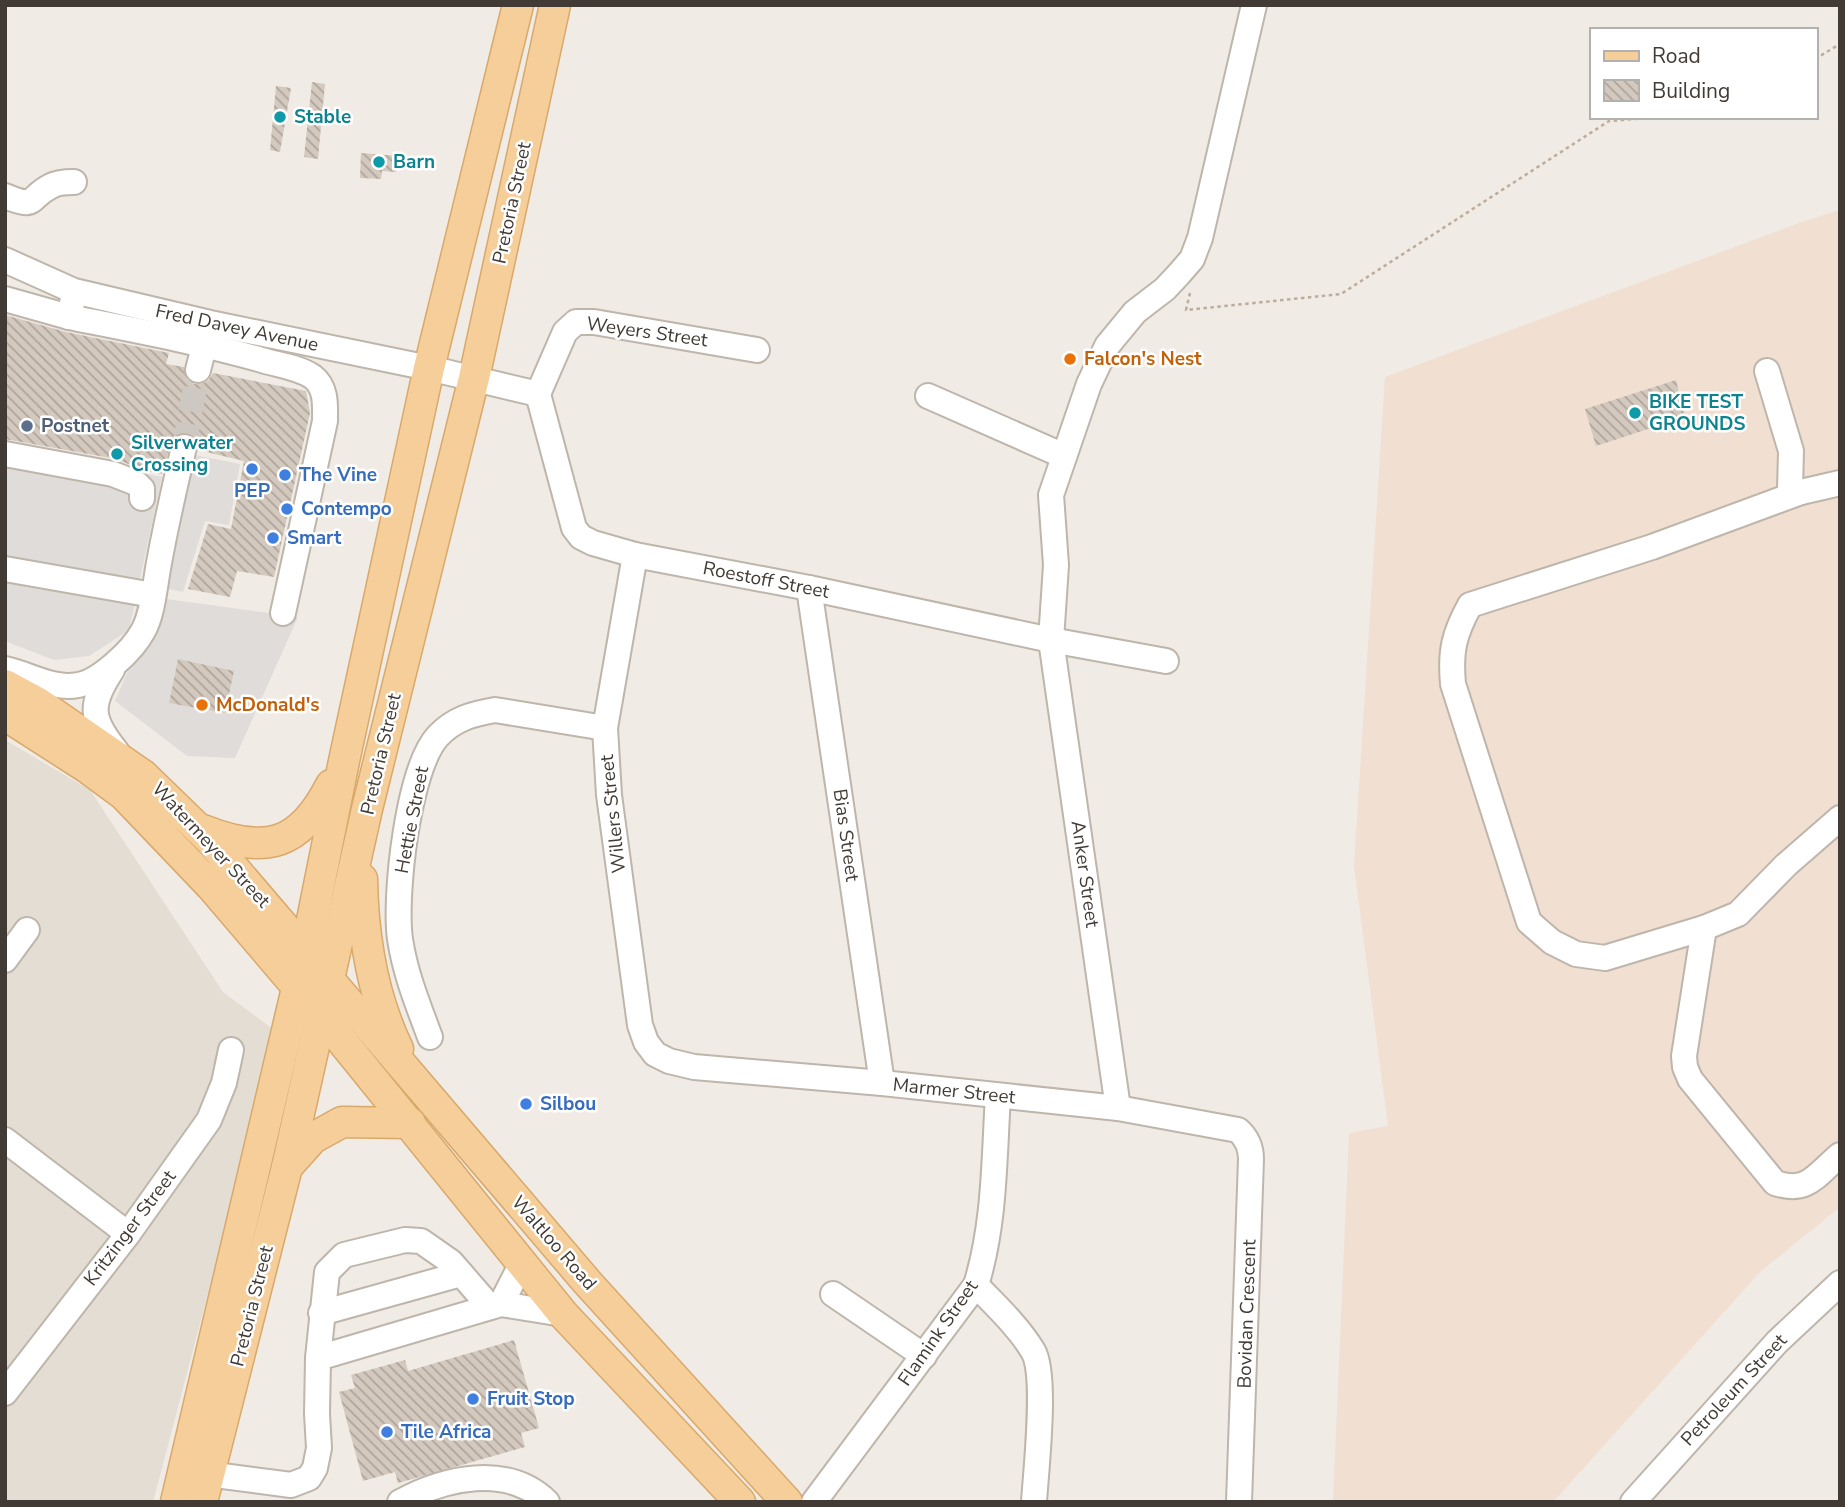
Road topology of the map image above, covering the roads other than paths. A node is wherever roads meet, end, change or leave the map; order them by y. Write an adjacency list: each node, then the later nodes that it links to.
1 (518, 5): 12 (main road, Pretoria Street)
2 (555, 5): 15 (main road, Pretoria Street)
3 (1254, 5): 20 (street, Anker Street)
4 (74, 181): 5 (street)
5 (5, 196)
6 (5, 260): 7 (street, Fred Davey Avenue)
7 (74, 291): 9 (street); 10 (street, Fred Davey Avenue)
8 (5, 299): 9 (street)
9 (69, 317): 10 (street)
10 (207, 334): 12 (street, Fred Davey Avenue); 13 (street); 28 (street)
11 (757, 350): 16 (street, Weyers Street)
12 (429, 368): 15 (street, Fred Davey Avenue); 37 (main road, Pretoria Street)
13 (198, 370)
14 (1767, 371): 22 (street)
15 (474, 378): 16 (street); 38 (main road, Pretoria Street)
16 (538, 394): 24 (street, Roestoff Street)
17 (928, 396): 20 (street)
18 (184, 447): 27 (street)
19 (5, 454): 23 (street)
20 (1064, 456): 29 (street, Anker Street)
21 (1840, 483): 22 (street)
22 (1801, 492): 41 (street)
23 (142, 498)
24 (635, 555): 26 (street, Roestoff Street); 35 (street, Willers Street)
25 (5, 569): 27 (street)
26 (809, 588): 29 (street, Roestoff Street); 51 (street, Bias Street)
27 (153, 595): 31 (street)
28 (283, 613)
29 (1051, 640): 30 (street, Roestoff Street); 54 (street, Anker Street)
30 (1166, 661)
31 (115, 664): 32 (street); 36 (street)
32 (5, 669)
33 (5, 685): 36 (main road, Watermeyer Street)
34 (5, 715): 46 (main road, Watermeyer Street)
35 (605, 728): 48 (street, Hettie Street); 50 (street, Willers Street)
36 (124, 761): 40 (main road, Watermeyer Street)
37 (344, 761): 40 (main road); 43 (main road, Pretoria Street)
38 (367, 809): 45 (main road, Pretoria Street); 52 (main road)
39 (1840, 818): 41 (street)
40 (196, 827): 43 (main road, Watermeyer Street)
41 (1704, 928): 58 (street)
42 (27, 930): 44 (street)
43 (306, 950): 45 (main road, Watermeyer Street); 46 (main road, Pretoria Street)
44 (5, 960)
45 (329, 979): 47 (main road, Pretoria Street); 52 (main road, Waltloo Road)
46 (298, 987): 47 (main road, Watermeyer Street); 72 (main road, Pretoria Street)
47 (321, 1015): 55 (main road, Waltloo Road); 59 (main road, Pretoria Street)
48 (430, 1037)
49 (231, 1050): 60 (street, Kritzinger Street)
50 (669, 1061): 51 (street, Marmer Street)
51 (882, 1083): 53 (street, Marmer Street)
52 (419, 1086): 77 (main road, Waltloo Road)
53 (998, 1096): 54 (street, Marmer Street); 64 (street, Flamink Street)
54 (1118, 1108): 56 (street, Marmer Street)
55 (410, 1123): 59 (main road); 61 (main road, Waltloo Road)
56 (1238, 1130): 80 (street, Bovidan Crescent)
57 (5, 1140): 60 (street)
58 (1840, 1155)
59 (286, 1167): 72 (main road, Pretoria Street)
60 (128, 1234): 71 (street, Kritzinger Street)
61 (522, 1263): 66 (street); 68 (main road, Waltloo Road)
62 (461, 1274): 66 (street); 67 (street); 67 (street)
63 (1840, 1283): 81 (street, Petroleum Street)
64 (976, 1285): 69 (street, Flamink Street); 79 (street)
65 (834, 1294): 69 (street)
66 (496, 1306): 68 (street); 70 (street)
67 (321, 1313): 70 (street)
68 (563, 1314): 76 (main road, Waltloo Road)
69 (924, 1356): 78 (street, Flamink Street)
70 (318, 1358): 72 (street)
71 (5, 1393)
72 (198, 1482): 73 (main road, Pretoria Street)
73 (176, 1502)
74 (400, 1502): 75 (street)
75 (547, 1502)
76 (740, 1502)
77 (786, 1502)
78 (814, 1502)
79 (1034, 1502)
80 (1239, 1502)
81 (1633, 1502)

